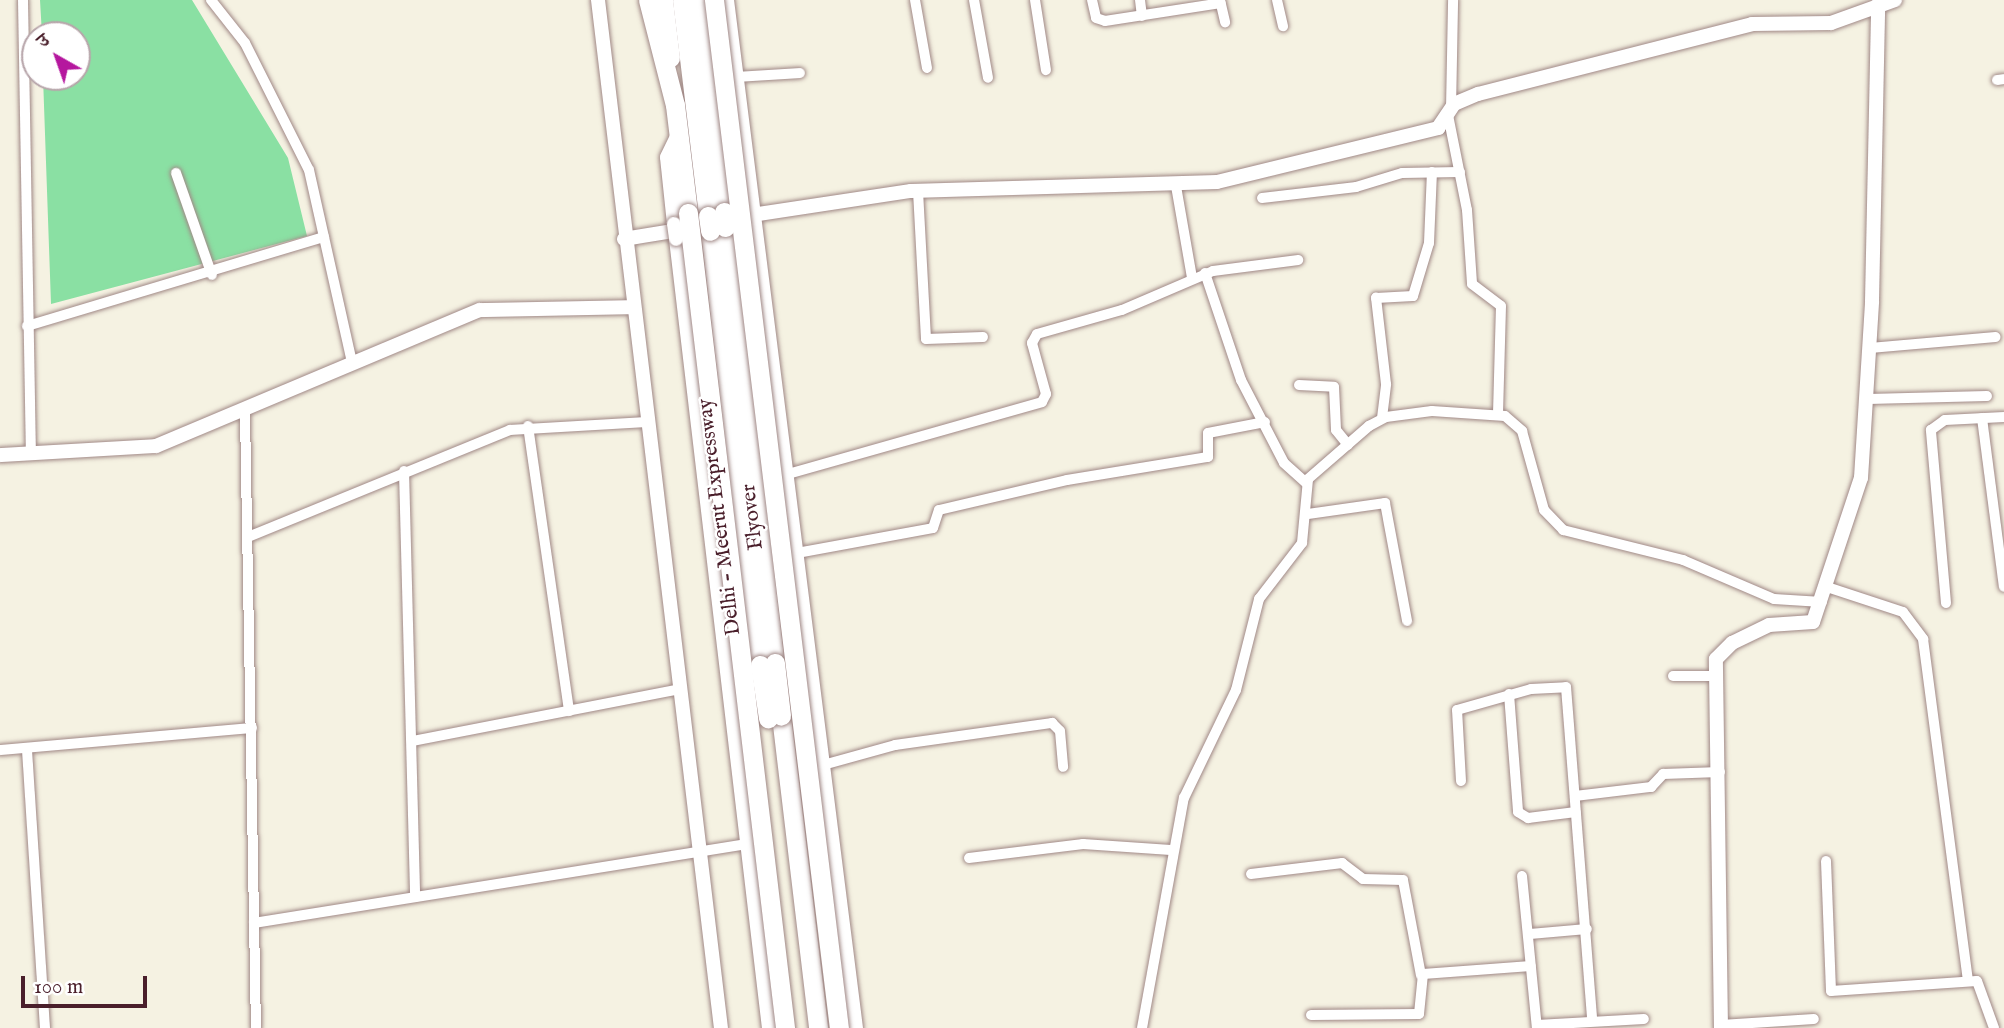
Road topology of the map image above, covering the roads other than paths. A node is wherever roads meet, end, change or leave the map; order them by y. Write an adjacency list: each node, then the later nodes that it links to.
1 (23, 0): 46 (street)
2 (211, 0): 39 (street)
3 (598, 0): 40 (street)
4 (648, 0): 28 (highway)
5 (663, 0): 28 (highway)
6 (682, 0): 38 (highway, Delhi - Meerut Expressway)
7 (699, 0): 38 (highway, Delhi - Meerut Expressway)
8 (714, 0): 123 (highway, Flyover, bridge)
9 (727, 0): 26 (street)
10 (915, 0): 23 (street)
11 (974, 0): 27 (street)
12 (1035, 0): 24 (street)
13 (1092, 0): 20 (street)
14 (1140, 0): 20 (street)
15 (1277, 0): 22 (street)
16 (1453, 0): 29 (street)
17 (1895, 0): 19 (street)
18 (1221, 1): 20 (street); 21 (street)
19 (1878, 2): 29 (street); 49 (street)
20 (1142, 16)
21 (1225, 22)
22 (1283, 26)
23 (927, 68)
24 (1046, 70)
25 (800, 73): 26 (street)
26 (737, 77): 36 (street)
27 (988, 78)
28 (675, 105): 37 (highway, Flyover)
29 (1450, 113): 31 (street); 33 (street)
30 (1432, 172): 31 (street); 35 (street); 57 (street)
31 (1460, 172): 55 (street)
32 (176, 173): 43 (street)
33 (1176, 186): 34 (street); 44 (street)
34 (918, 191): 36 (street); 47 (street)
35 (1262, 198)
36 (754, 213): 40 (street); 66 (street)
37 (681, 218): 79 (street, bridge); 120 (highway, Flyover, bridge)
38 (717, 222): 85 (highway, Delhi - Meerut Expressway, bridge)
39 (324, 237): 43 (street); 50 (street)
40 (624, 239): 45 (street)
41 (1298, 260): 42 (street)
42 (1205, 273): 44 (street); 60 (street)
43 (212, 275): 46 (street)
44 (1192, 278): 66 (street)
45 (633, 307): 50 (street); 59 (street)
46 (27, 326): 63 (street)
47 (983, 337)
48 (1996, 337): 49 (street)
49 (1871, 348): 53 (street)
50 (352, 363): 54 (street)
51 (1299, 385): 62 (street)
52 (1986, 396): 53 (street)
53 (1868, 398): 71 (street)
54 (245, 413): 63 (street); 69 (street)
55 (1498, 414): 57 (street); 73 (street)
56 (2004, 417): 58 (street)
57 (1382, 418): 62 (street)
58 (1982, 418): 72 (street); 74 (street)
59 (646, 422): 61 (street); 80 (street)
60 (1265, 422): 67 (street); 70 (street)
61 (528, 426): 65 (street); 84 (street)
62 (1348, 445): 67 (street)
63 (31, 453): 64 (street)
64 (0, 455)
65 (404, 471): 69 (street); 87 (street)
66 (788, 474): 70 (street)
67 (1306, 483): 68 (street)
68 (1308, 514): 75 (street); 98 (street)
69 (248, 537): 86 (street)
70 (797, 553): 76 (street)
71 (1827, 587): 73 (street); 109 (street)
72 (2004, 587)
73 (1822, 602): 78 (street)
74 (1946, 603)
75 (1407, 621)
76 (812, 674): 79 (street); 82 (street)
77 (1672, 676): 78 (street)
78 (1715, 676): 92 (street)
79 (728, 684): 83 (street)
80 (680, 689): 84 (street); 97 (street)
81 (1509, 694): 93 (street); 94 (street); 95 (street)
82 (815, 699): 83 (street); 90 (street)
83 (731, 709): 96 (street)
84 (569, 711): 87 (street)
85 (775, 717): 121 (highway, Delhi - Meerut Expressway); 122 (highway, Delhi - Meerut Expressway)
86 (252, 728): 89 (street); 104 (street)
87 (413, 741): 103 (street)
88 (0, 750): 89 (street)
89 (27, 750): 116 (street)
90 (824, 765): 91 (street); 124 (street)
91 (1063, 766)
92 (1720, 772): 94 (street); 114 (street)
93 (1461, 781)
94 (1575, 796): 95 (street)
95 (1576, 812): 105 (street)
96 (747, 844): 97 (street); 119 (street)
97 (701, 848): 103 (street); 118 (street)
98 (1171, 850): 99 (street); 125 (street)
99 (968, 858)
100 (1826, 861): 109 (street)
101 (1251, 874): 108 (street)
102 (1522, 876): 106 (street)
103 (415, 897): 104 (street)
104 (254, 923): 117 (street)
105 (1587, 929): 106 (street); 113 (street)
106 (1530, 934): 107 (street)
107 (1531, 966): 108 (street); 115 (street)
108 (1421, 975): 110 (street)
109 (1968, 981): 126 (street)
110 (1311, 1015)
111 (1644, 1019): 113 (street)
112 (1814, 1019): 114 (street)
113 (1592, 1021): 115 (street)
114 (1721, 1026)
115 (1537, 1027)
116 (45, 1028)
117 (256, 1028)
118 (721, 1028)
119 (769, 1028)
120 (785, 1028)
121 (804, 1028)
122 (818, 1028)
123 (839, 1028)
124 (856, 1028)
125 (1142, 1028)
126 (1994, 1028)

